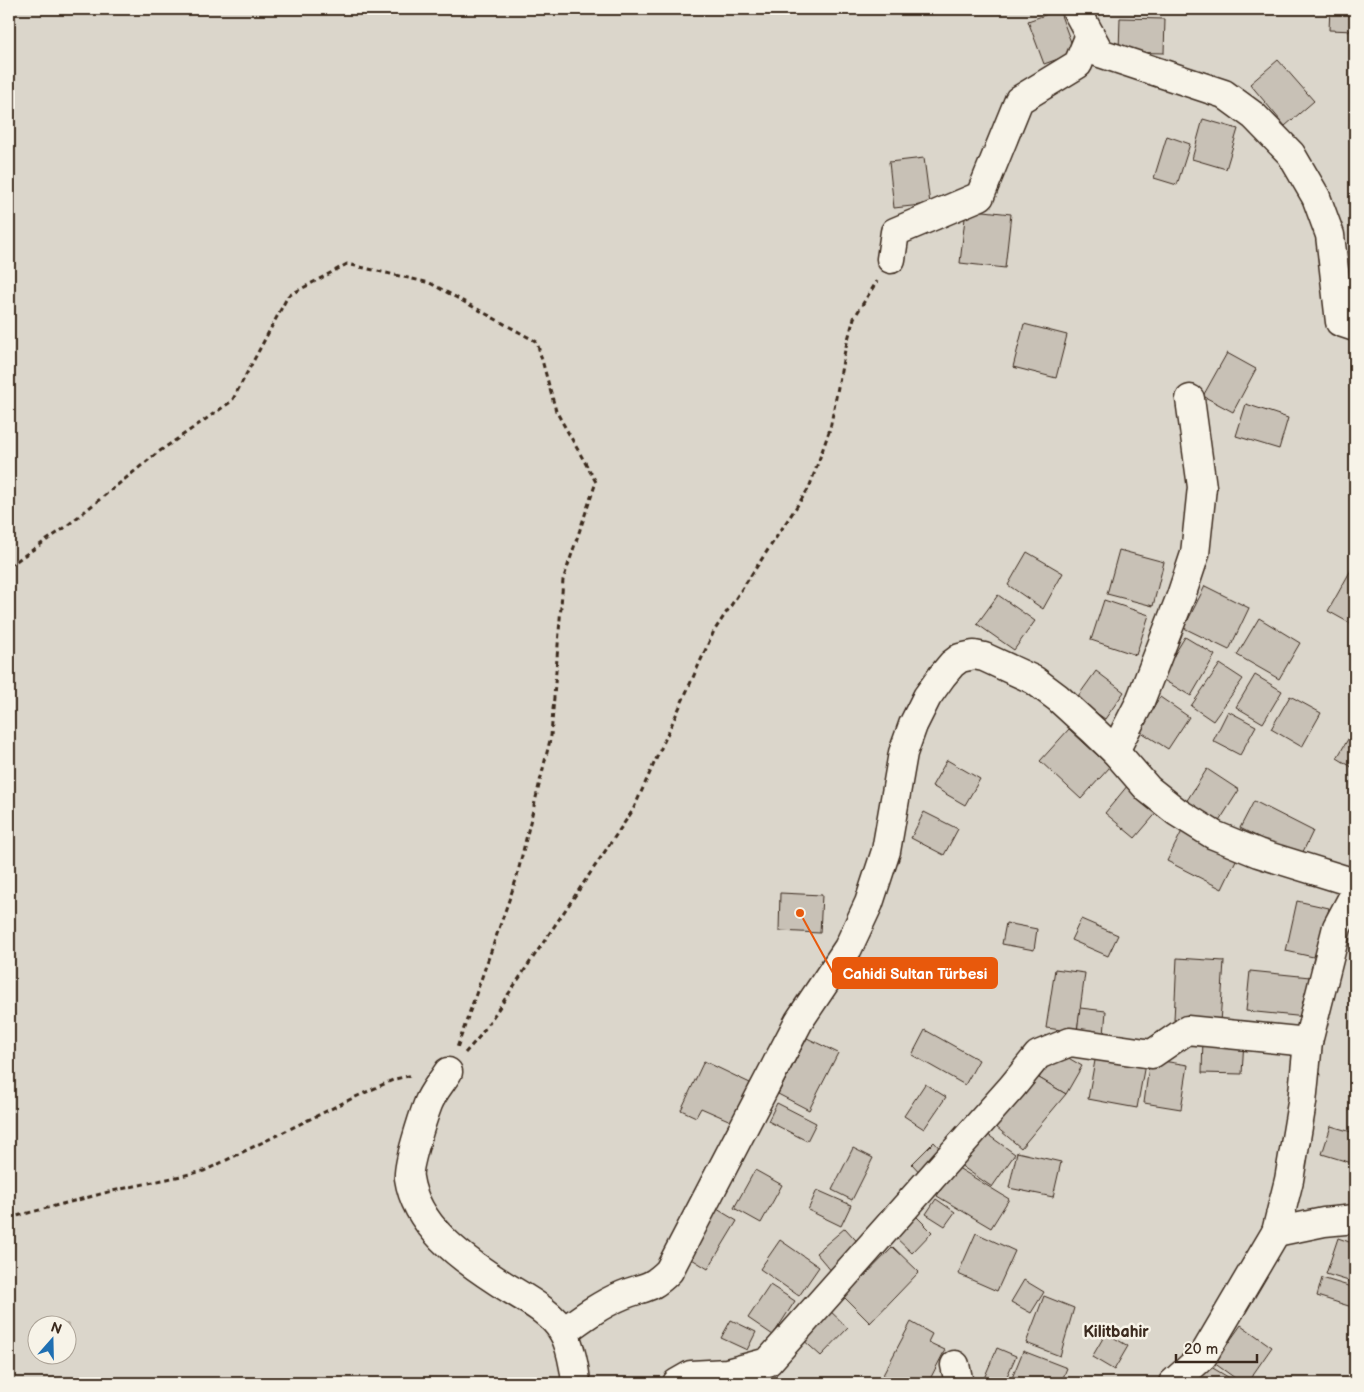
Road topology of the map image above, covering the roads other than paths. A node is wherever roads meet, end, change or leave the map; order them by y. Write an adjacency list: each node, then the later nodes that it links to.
1 (1076, 9): 2 (street)
2 (1090, 34): 3 (street); 4 (street)
3 (890, 259)
4 (1355, 327)
5 (1190, 399): 6 (street)
6 (1115, 752): 7 (street); 13 (street)
7 (1355, 883)
8 (1355, 893): 9 (street)
9 (1308, 1042): 12 (street); 15 (street)
10 (448, 1072): 13 (street)
11 (1355, 1219): 12 (street)
12 (1276, 1232): 16 (street)
13 (563, 1332): 14 (street)
14 (576, 1383)
15 (677, 1383)
16 (1173, 1383)

